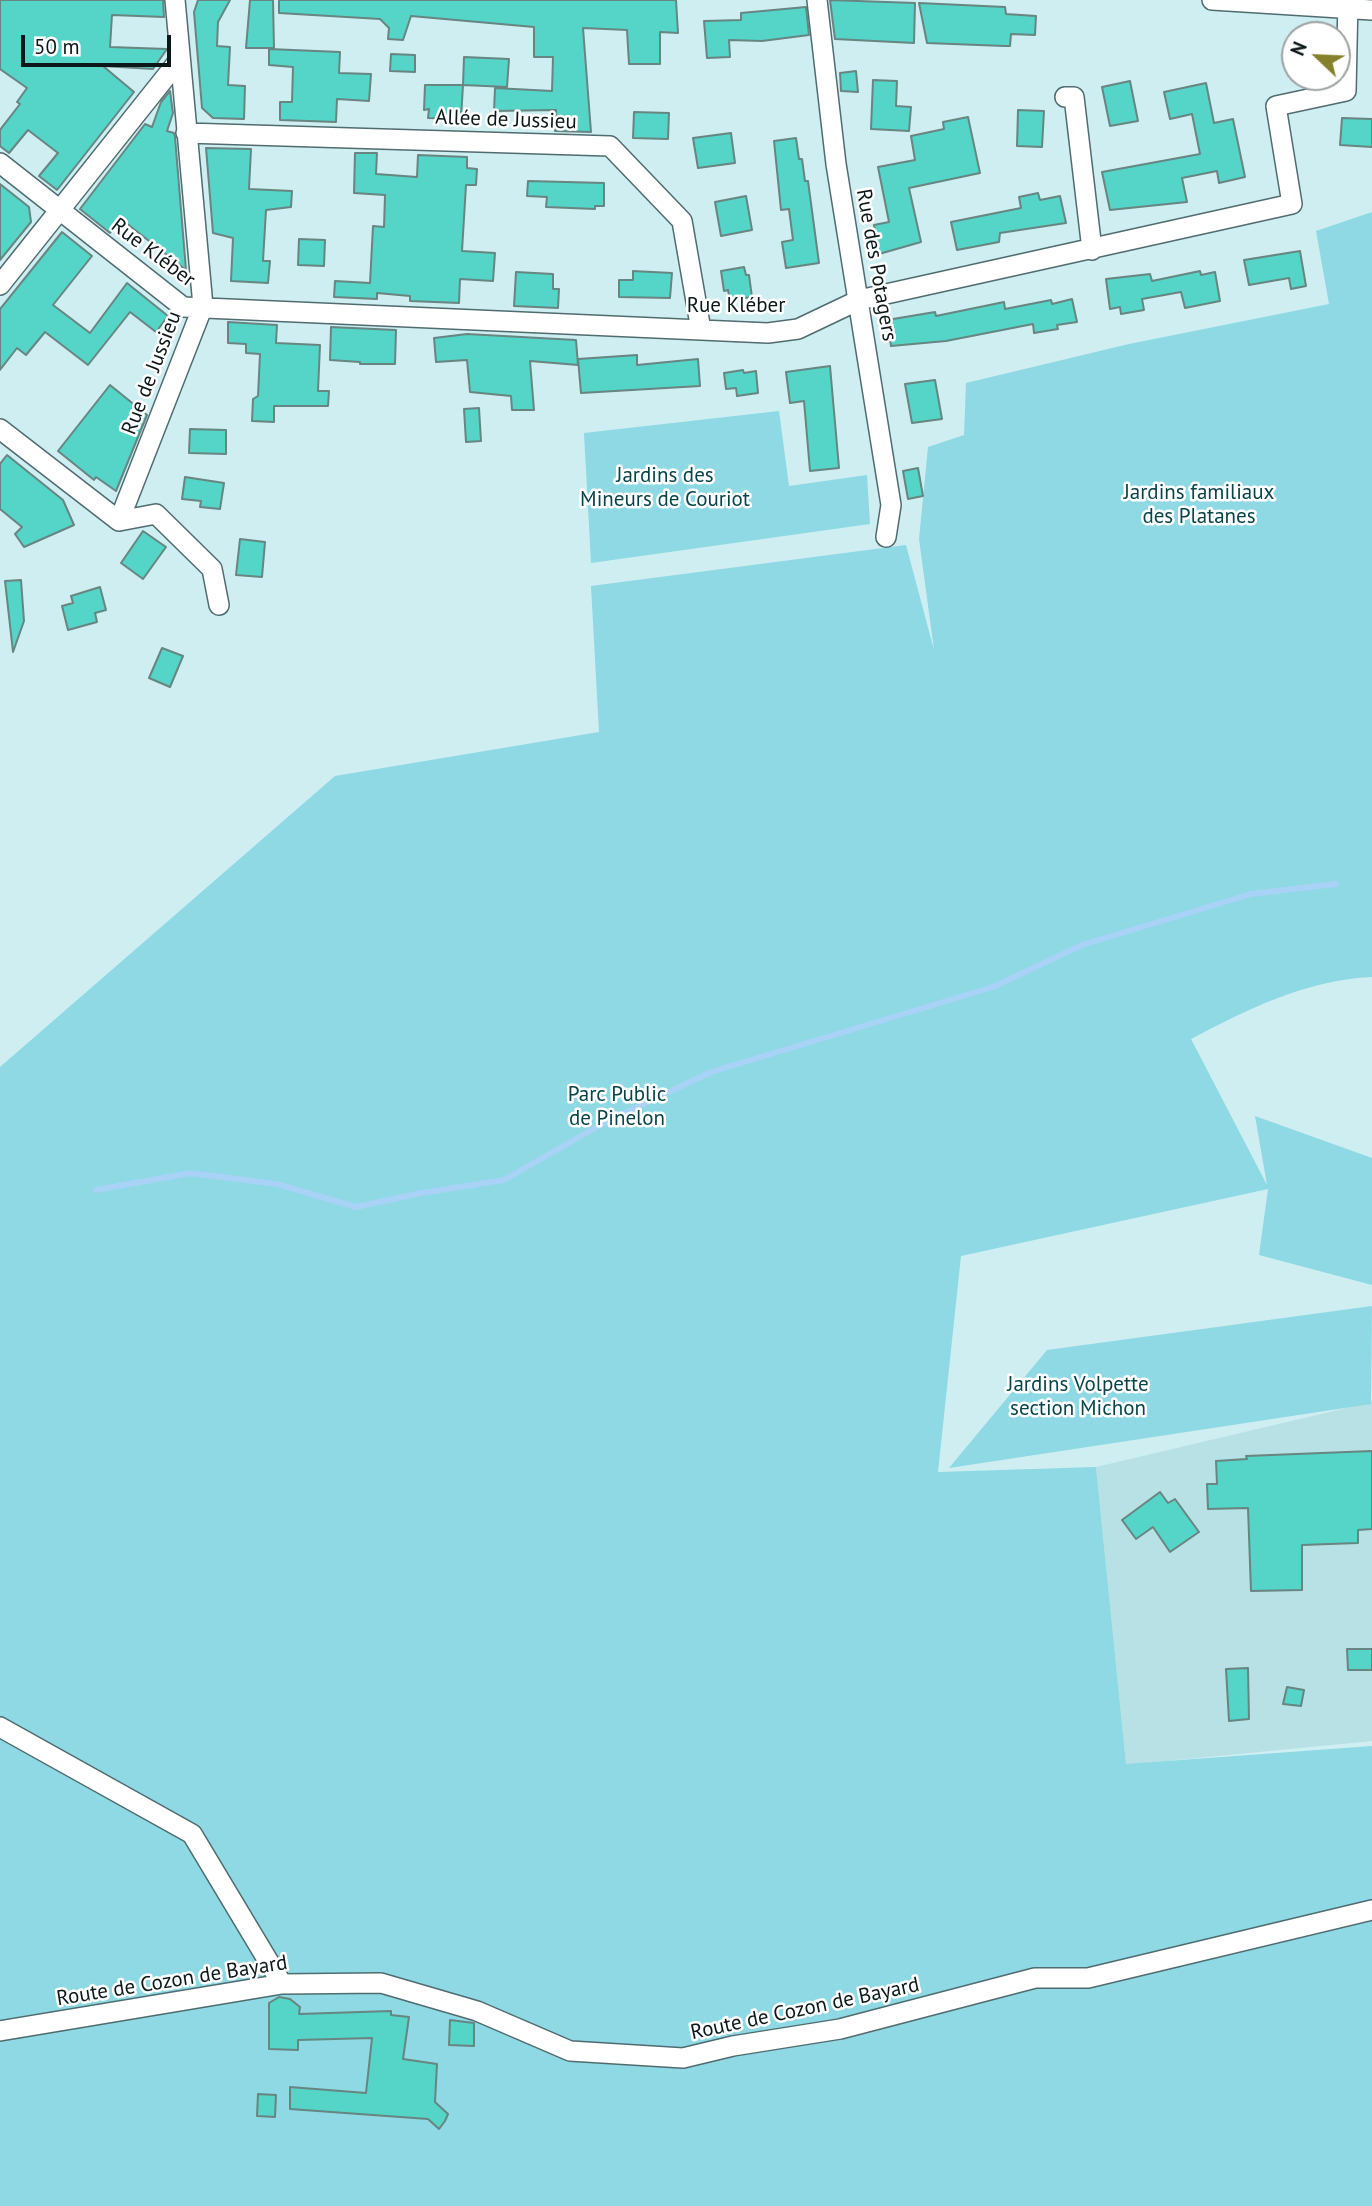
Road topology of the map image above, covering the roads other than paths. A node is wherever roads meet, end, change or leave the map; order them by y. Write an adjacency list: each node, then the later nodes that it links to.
1 (175, 0): 6 (street, Rue de Jussieu)
2 (817, 0): 13 (street, Rue des Potagers)
3 (1212, 0): 4 (street)
4 (1348, 4): 5 (street); 11 (street, Rue Kléber)
5 (1372, 10)
6 (180, 59): 8 (street, Rue de Jussieu); 10 (street)
7 (1065, 97): 11 (street)
8 (186, 133): 14 (street, Rue de Jussieu); 15 (street, Allée de Jussieu)
9 (0, 163): 10 (street, Rue Kléber)
10 (60, 210): 12 (street); 14 (street, Rue Kléber)
11 (1092, 250): 13 (street, Rue Kléber)
12 (0, 285)
13 (859, 300): 15 (street, Rue Kléber); 18 (street, Rue des Potagers)
14 (202, 306): 15 (street, Rue Kléber); 17 (street, Rue de Jussieu)
15 (701, 330)
16 (0, 429): 17 (street)
17 (118, 521): 19 (street)
18 (886, 537)
19 (219, 606)
20 (0, 1727): 22 (street)
21 (1372, 1910): 22 (street, Route de Cozon de Bayard)
22 (282, 1984): 23 (street, Route de Cozon de Bayard)
23 (0, 2031)

